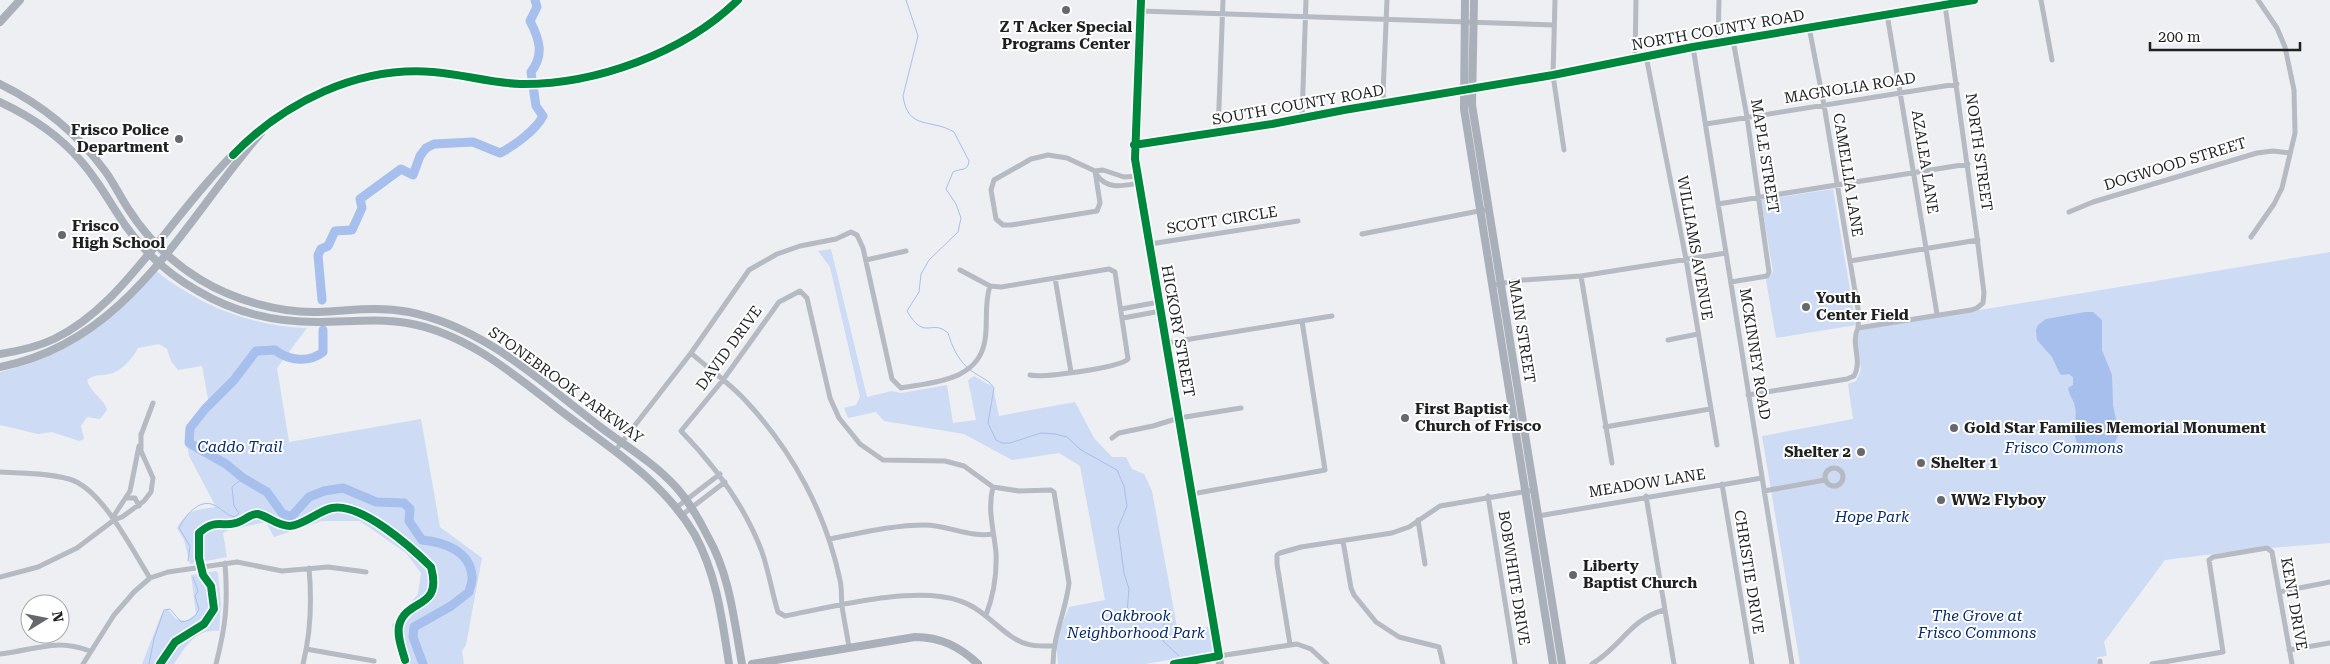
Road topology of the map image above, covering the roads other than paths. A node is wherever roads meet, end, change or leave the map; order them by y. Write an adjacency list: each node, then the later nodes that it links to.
1 (20, 0): 21 (main road)
2 (738, 0): 41 (main road)
3 (1141, 0): 16 (main road, HICKORY STREET)
4 (1223, 0): 17 (street)
5 (1306, 0): 19 (street)
6 (1387, 0): 20 (street)
7 (1465, 0): 22 (main road, MAIN STREET)
8 (1474, 0): 22 (main road, MAIN STREET)
9 (1555, 0): 23 (street)
10 (1636, 0): 29 (street)
11 (1719, 0): 26 (street)
12 (1974, 0): 15 (main road, NORTH COUNTY ROAD)
13 (2042, 0): 30 (street)
14 (2258, 0): 49 (street)
15 (1945, 5): 18 (main road, NORTH COUNTY ROAD); 33 (street, NORTH STREET)
16 (1140, 11): 17 (street); 46 (main road, HICKORY STREET)
17 (1222, 14): 19 (street); 44 (street)
18 (1887, 14): 24 (main road, NORTH COUNTY ROAD); 35 (street, AZALEA LANE)
19 (1305, 17): 20 (street); 40 (street)
20 (1386, 20): 22 (street); 37 (street)
21 (0, 22)
22 (1468, 23): 23 (street); 34 (main road, MAIN STREET)
23 (1554, 25): 31 (street)
24 (1809, 27): 25 (main road, NORTH COUNTY ROAD); 38 (street, CAMELLIA LANE)
25 (1733, 40): 26 (main road, NORTH COUNTY ROAD); 39 (street, MAPLE STREET)
26 (1718, 43): 27 (main road, NORTH COUNTY ROAD)
27 (1693, 47): 28 (main road, NORTH COUNTY ROAD); 42 (street, MCKINNEY ROAD)
28 (1646, 56): 29 (main road, NORTH COUNTY ROAD); 75 (street, WILLIAMS AVENUE)
29 (1635, 59): 31 (main road, NORTH COUNTY ROAD)
30 (2052, 60)
31 (1553, 75): 34 (main road, NORTH COUNTY ROAD); 48 (street)
32 (0, 84): 43 (main road, STONEBROOK PARKWAY)
33 (1957, 84): 35 (street, MAGNOLIA ROAD); 51 (street, NORTH STREET)
34 (1467, 90): 37 (main road, SOUTH COUNTY ROAD); 47 (main road, MAIN STREET)
35 (1900, 93): 38 (street, MAGNOLIA ROAD); 53 (street, AZALEA LANE)
36 (0, 102): 45 (main road, STONEBROOK PARKWAY)
37 (1385, 104): 40 (main road, SOUTH COUNTY ROAD)
38 (1824, 105): 39 (street, MAGNOLIA ROAD); 57 (street, CAMELLIA LANE)
39 (1746, 117): 42 (street, MAGNOLIA ROAD); 59 (street, MAPLE STREET)
40 (1302, 118): 44 (main road, SOUTH COUNTY ROAD)
41 (270, 122): 68 (main road); 72 (main road)
42 (1706, 124): 60 (street, MCKINNEY ROAD)
43 (68, 130): 45 (main road); 68 (main road, STONEBROOK PARKWAY)
44 (1218, 134): 46 (main road, SOUTH COUNTY ROAD)
45 (59, 139): 74 (main road, STONEBROOK PARKWAY)
46 (1134, 145): 55 (main road, HICKORY STREET)
47 (1474, 146): 50 (main road, MAIN STREET); 58 (main road, MAIN STREET)
48 (1564, 150)
49 (2290, 153): 63 (street, DOGWOOD STREET); 66 (street)
50 (1473, 164): 58 (main road); 62 (main road, MAIN STREET)
51 (1968, 164): 53 (street); 67 (street, NORTH STREET)
52 (1095, 171): 52 (street); 54 (street); 56 (street)
53 (1914, 173): 57 (street); 70 (street, AZALEA LANE)
54 (1115, 174): 55 (street); 56 (street)
55 (1138, 179): 56 (street); 69 (main road, HICKORY STREET)
56 (1110, 185)
57 (1837, 185): 59 (street); 77 (street, CAMELLIA LANE)
58 (1486, 189): 61 (main road, MAIN STREET)
59 (1758, 197): 60 (street); 82 (street, MAPLE STREET)
60 (1718, 204): 73 (street, MCKINNEY ROAD)
61 (1489, 209): 62 (street); 83 (main road, MAIN STREET)
62 (1480, 210): 65 (street); 84 (main road, MAIN STREET)
63 (2069, 212)
64 (1298, 221): 69 (street, SCOTT CIRCLE)
65 (1362, 234)
66 (2251, 237)
67 (1978, 240): 70 (street); 92 (street, NORTH STREET)
68 (157, 244): 72 (main road, STONEBROOK PARKWAY); 74 (main road)
69 (1150, 244): 86 (main road, HICKORY STREET)
70 (1926, 249): 77 (street); 92 (street, AZALEA LANE)
71 (906, 250): 76 (street)
72 (166, 253): 78 (main road); 87 (main road, STONEBROOK PARKWAY)
73 (1726, 253): 75 (street); 82 (street, MCKINNEY ROAD)
74 (149, 254): 78 (main road, STONEBROOK PARKWAY); 90 (main road)
75 (1686, 259): 80 (street); 100 (street, WILLIAMS AVENUE)
76 (866, 260): 85 (street); 105 (street)
77 (1850, 261): 98 (street, CAMELLIA LANE)
78 (158, 263): 91 (main road, STONEBROOK PARKWAY); 97 (main road)
79 (960, 270): 85 (street)
80 (1581, 276): 83 (street); 119 (street)
81 (1055, 278): 85 (street); 88 (street); 108 (street)
82 (1731, 282): 113 (street, MCKINNEY ROAD)
83 (1501, 284): 84 (street); 103 (main road, MAIN STREET)
84 (1492, 285): 104 (main road, MAIN STREET)
85 (990, 286)
86 (1159, 302): 88 (street); 89 (main road, HICKORY STREET)
87 (255, 303): 91 (main road); 96 (main road, STONEBROOK PARKWAY)
88 (1121, 309): 94 (street)
89 (1161, 311): 94 (street); 102 (main road, HICKORY STREET)
90 (92, 314): 97 (main road); 106 (main road)
91 (252, 314): 99 (main road, STONEBROOK PARKWAY)
92 (1937, 314): 98 (street)
93 (1332, 316): 95 (street)
94 (1123, 318): 108 (street)
95 (1302, 321): 102 (street); 135 (street)
96 (446, 322): 99 (main road); 111 (main road, STONEBROOK PARKWAY)
97 (99, 324): 107 (main road)
98 (1858, 328): 113 (street, CAMELLIA LANE)
99 (440, 333): 112 (main road, STONEBROOK PARKWAY)
100 (1698, 334): 101 (street); 117 (street, WILLIAMS AVENUE)
101 (1668, 340)
102 (1166, 343): 118 (main road, HICKORY STREET)
103 (1510, 346): 104 (main road); 114 (main road, MAIN STREET)
104 (1502, 348): 114 (main road, MAIN STREET)
105 (691, 353): 110 (street); 122 (street)
106 (0, 354)
107 (0, 367)
108 (1071, 372): 109 (street)
109 (1030, 374)
110 (723, 380): 127 (street, DAVID DRIVE); 132 (street, DAVID DRIVE); 148 (street)
111 (547, 386): 112 (main road); 122 (main road, STONEBROOK PARKWAY)
112 (540, 394): 124 (main road, STONEBROOK PARKWAY)
113 (1748, 395): 128 (street, MCKINNEY ROAD)
114 (1515, 402): 133 (main road, MAIN STREET)
115 (153, 403): 120 (street)
116 (1241, 408): 118 (street)
117 (1710, 409): 119 (street); 123 (street, WILLIAMS AVENUE)
118 (1179, 418): 121 (street); 135 (main road, HICKORY STREET)
119 (1606, 427): 125 (street)
120 (141, 434): 138 (street); 140 (street)
121 (1112, 438)
122 (621, 443): 124 (street); 139 (main road, STONEBROOK PARKWAY)
123 (1717, 445)
124 (615, 451): 141 (main road, STONEBROOK PARKWAY)
125 (1612, 463)
126 (0, 472): 145 (street)
127 (720, 474): 130 (street); 139 (street)
128 (1762, 478): 131 (street, MEADOW LANE); 134 (street, MCKINNEY ROAD)
129 (1825, 480): 134 (street)
130 (725, 482): 142 (street); 160 (street)
131 (1722, 484): 137 (street, MEADOW LANE); 189 (street, CHRISTIE DRIVE)
132 (993, 487): 147 (street); 165 (street)
133 (1530, 490): 136 (street); 144 (main road, MAIN STREET); 159 (main road, MAIN STREET)
134 (1764, 491): 190 (street, MCKINNEY ROAD)
135 (1192, 494): 171 (main road, HICKORY STREET)
136 (1488, 496): 146 (street); 184 (street, BOBWHITE DRIVE)
137 (1646, 496): 144 (street, MEADOW LANE); 161 (street)
138 (126, 498): 140 (street); 145 (street)
139 (686, 500): 141 (street); 142 (main road, STONEBROOK PARKWAY)
140 (139, 506): 145 (street)
141 (676, 507): 143 (main road, STONEBROOK PARKWAY)
142 (691, 508): 143 (street); 177 (main road, STONEBROOK PARKWAY)
143 (682, 515): 176 (main road, STONEBROOK PARKWAY)
144 (1538, 516): 158 (main road, MAIN STREET)
145 (114, 520): 154 (street); 155 (street)
146 (1418, 520): 149 (street); 151 (street)
147 (993, 534): 148 (street); 162 (street)
148 (830, 539): 160 (street)
149 (1343, 540): 164 (street); 183 (street)
150 (225, 563): 152 (street); 155 (street); 174 (street)
151 (1425, 564)
152 (308, 568): 153 (street); 167 (street)
153 (366, 572)
154 (0, 577)
155 (150, 578): 169 (street)
156 (2330, 582): 157 (street)
157 (2279, 592): 168 (street, KENT DRIVE); 191 (street, KENT DRIVE)
158 (1550, 595): 159 (main road); 186 (main road, MAIN STREET)
159 (1542, 597): 185 (main road, MAIN STREET)
160 (842, 605): 162 (street); 166 (street)
161 (1664, 610): 187 (street); 188 (street)
162 (986, 615): 165 (street)
163 (2330, 643): 168 (street)
164 (1290, 644): 171 (street); 182 (street)
165 (1054, 646): 180 (street)
166 (849, 648): 178 (main road); 179 (main road)
167 (306, 649): 172 (street); 175 (street)
168 (2289, 650): 192 (street, KENT DRIVE)
169 (90, 651): 170 (street); 173 (street)
170 (0, 654)
171 (1220, 660): 181 (main road)
172 (374, 661)
173 (83, 664)
174 (216, 664)
175 (303, 664)
176 (730, 664)
177 (742, 664)
178 (752, 664)
179 (978, 664)
180 (1053, 664)
181 (1174, 664)
182 (1327, 664)
183 (1443, 664)
184 (1515, 664)
185 (1553, 664)
186 (1562, 664)
187 (1592, 664)
188 (1674, 664)
189 (1752, 664)
190 (1792, 664)
191 (2152, 664)
192 (2292, 664)

